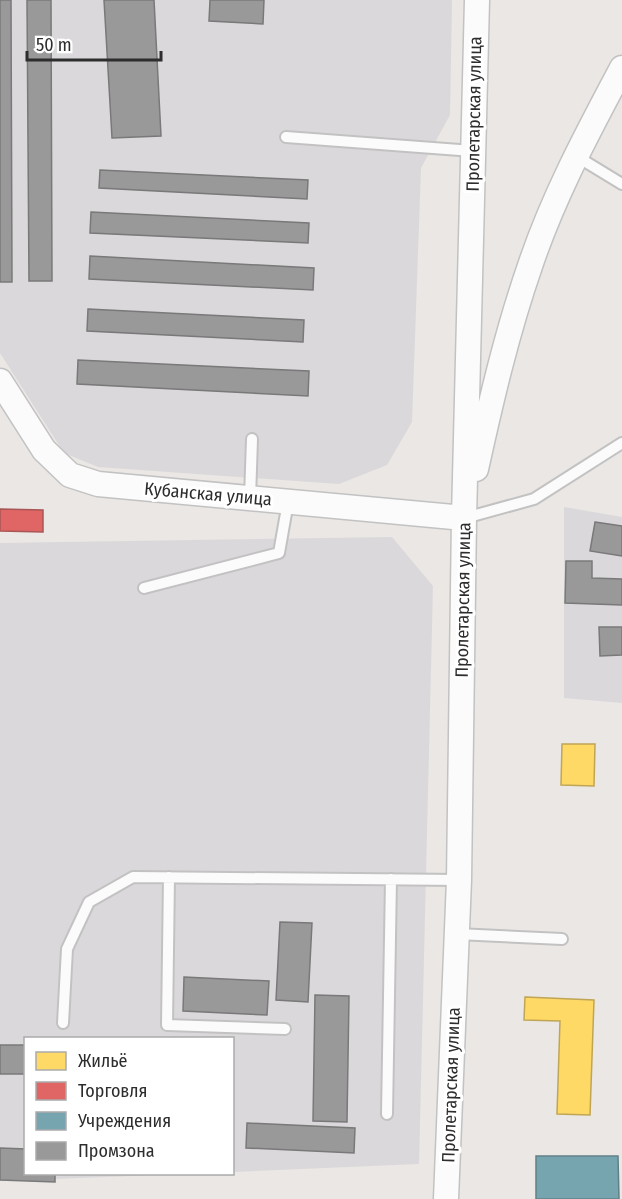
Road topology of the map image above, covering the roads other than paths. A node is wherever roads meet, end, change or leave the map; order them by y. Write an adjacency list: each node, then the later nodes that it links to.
1 (477, 0): 4 (street, Пролетарская улица)
2 (622, 68): 5 (street)
3 (286, 137): 4 (lane)
4 (473, 152): 12 (street, Пролетарская улица)
5 (576, 156): 6 (lane); 12 (street)
6 (622, 184)
7 (0, 381): 10 (street, Кубанская улица)
8 (252, 439): 10 (lane)
9 (622, 443): 12 (lane)
10 (250, 498): 11 (street, Кубанская улица)
11 (288, 502): 12 (street, Кубанская улица); 13 (lane)
12 (464, 518): 16 (street, Пролетарская улица)
13 (144, 588)
14 (169, 877): 15 (lane); 19 (lane); 20 (lane)
15 (391, 879): 16 (lane); 21 (lane)
16 (459, 880): 17 (street, Пролетарская улица)
17 (457, 934): 18 (lane); 22 (street, Пролетарская улица)
18 (562, 939)
19 (63, 1023)
20 (285, 1029)
21 (387, 1114)
22 (446, 1199)

